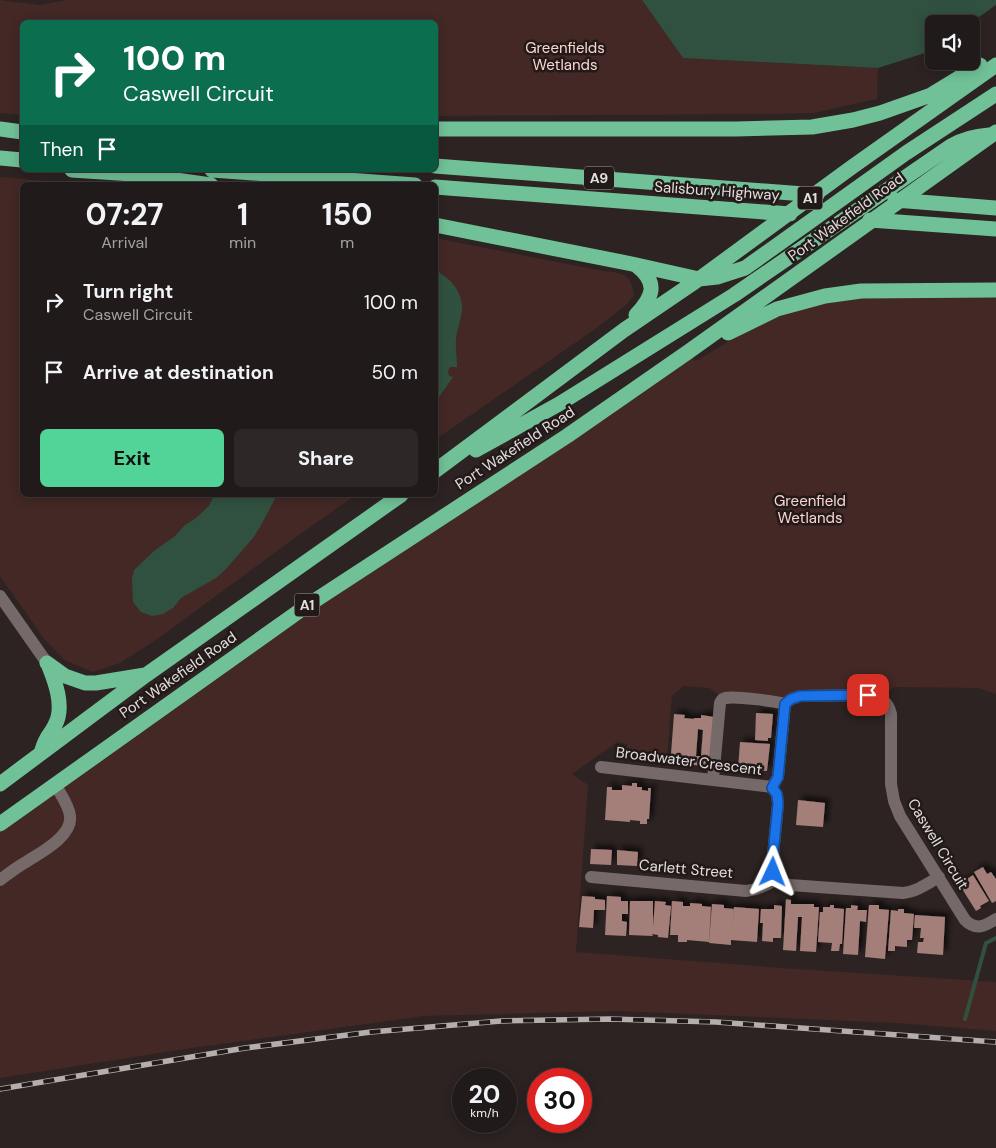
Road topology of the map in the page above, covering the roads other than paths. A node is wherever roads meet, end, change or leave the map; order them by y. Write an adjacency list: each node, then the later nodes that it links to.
1 (996, 55): 4 (highway)
2 (996, 65): 20 (highway, Port Wakefield Road / A1)
3 (996, 94): 20 (highway)
4 (438, 129)
5 (0, 130): 6 (highway)
6 (20, 132)
7 (995, 134): 23 (highway, Port Wakefield Road / A1); 24 (highway)
8 (0, 158): 9 (highway)
9 (20, 160)
10 (438, 166): 16 (highway, Salisbury Highway / A9)
11 (102, 172): 13 (highway)
12 (239, 172): 14 (highway)
13 (190, 182)
14 (374, 182)
15 (438, 186): 18 (highway, Salisbury Highway / A9)
16 (996, 208)
17 (438, 226): 19 (highway)
18 (996, 229)
19 (636, 265): 20 (highway); 22 (highway)
20 (699, 279): 22 (highway, Port Wakefield Road / A1)
21 (996, 290): 23 (highway)
22 (624, 330): 25 (highway, Port Wakefield Road / A1)
23 (688, 352): 35 (highway, Port Wakefield Road / A1)
24 (438, 469)
25 (438, 469)
26 (398, 497): 29 (highway, Port Wakefield Road / A1)
27 (0, 596): 28 (street)
28 (47, 663): 29 (highway); 31 (highway)
29 (146, 675): 31 (highway, Port Wakefield Road / A1)
30 (785, 704): 33 (street); 36 (street); 39 (street, Caswell Circuit)
31 (40, 754): 34 (highway, Port Wakefield Road / A1)
32 (601, 767): 33 (street, Broadwater Crescent)
33 (712, 780): 36 (street, Broadwater Crescent)
34 (0, 784)
35 (55, 784): 37 (highway, Port Wakefield Road / A1); 41 (street)
36 (772, 788): 40 (street)
37 (0, 824)
38 (591, 877): 40 (street, Carlett Street)
39 (938, 877): 40 (street); 42 (street, Caswell Circuit)
40 (776, 879)
41 (0, 880)
42 (996, 919)

